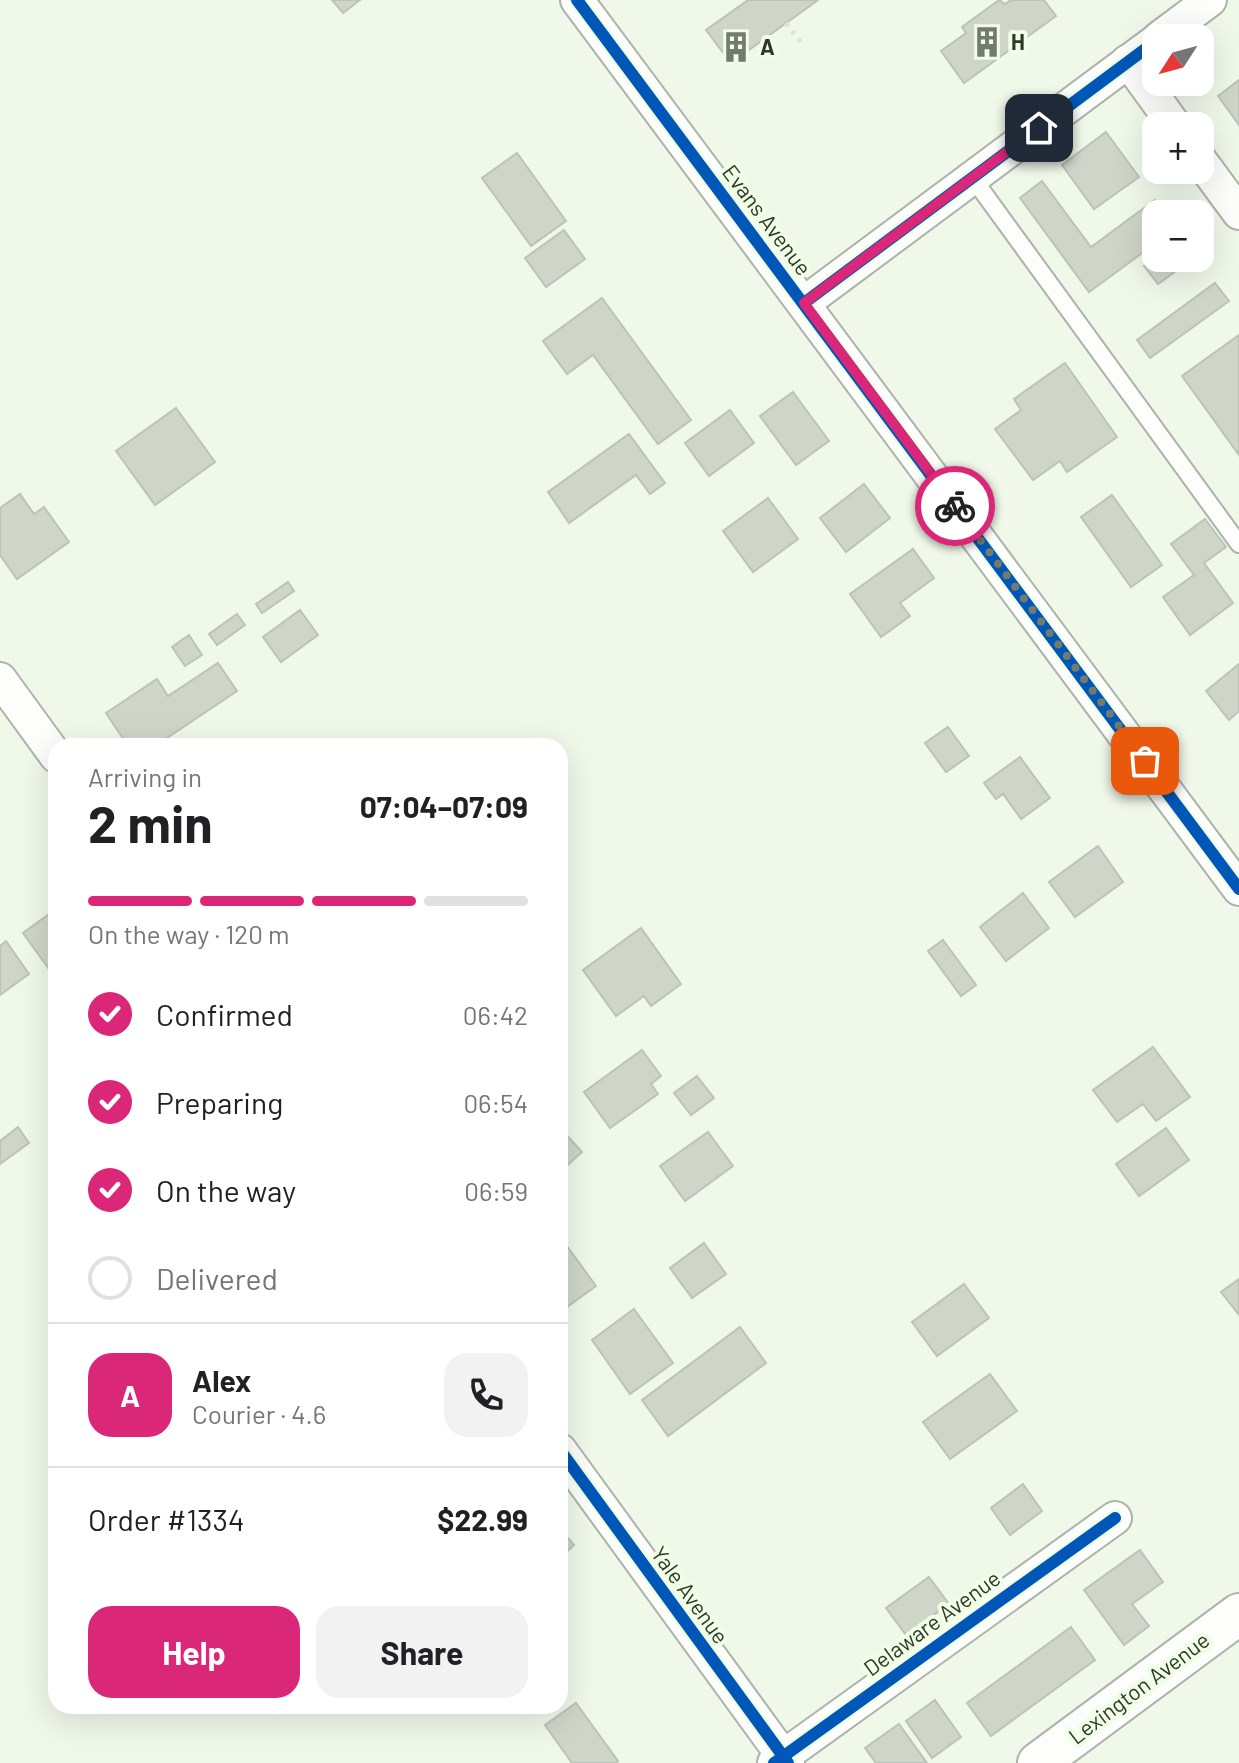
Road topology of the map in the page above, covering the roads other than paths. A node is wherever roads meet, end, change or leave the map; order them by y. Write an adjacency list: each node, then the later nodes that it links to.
1 (577, 0): 10 (street, Evans Avenue)
2 (1210, 0): 3 (street)
3 (1178, 24)
4 (1142, 51): 5 (street)
5 (1128, 61): 6 (street); 7 (street)
6 (1165, 112)
7 (972, 177): 10 (street); 11 (lane)
8 (1214, 179): 9 (street)
9 (1239, 213)
10 (804, 303): 14 (street, Evans Avenue)
11 (1239, 544)
12 (0, 679): 13 (street)
13 (48, 745)
14 (1239, 889)
15 (568, 1461): 18 (street, Yale Avenue)
16 (1115, 1518): 18 (street, Delaware Avenue)
17 (1239, 1614): 19 (street, Lexington Avenue)
18 (781, 1761)
19 (1038, 1763)

